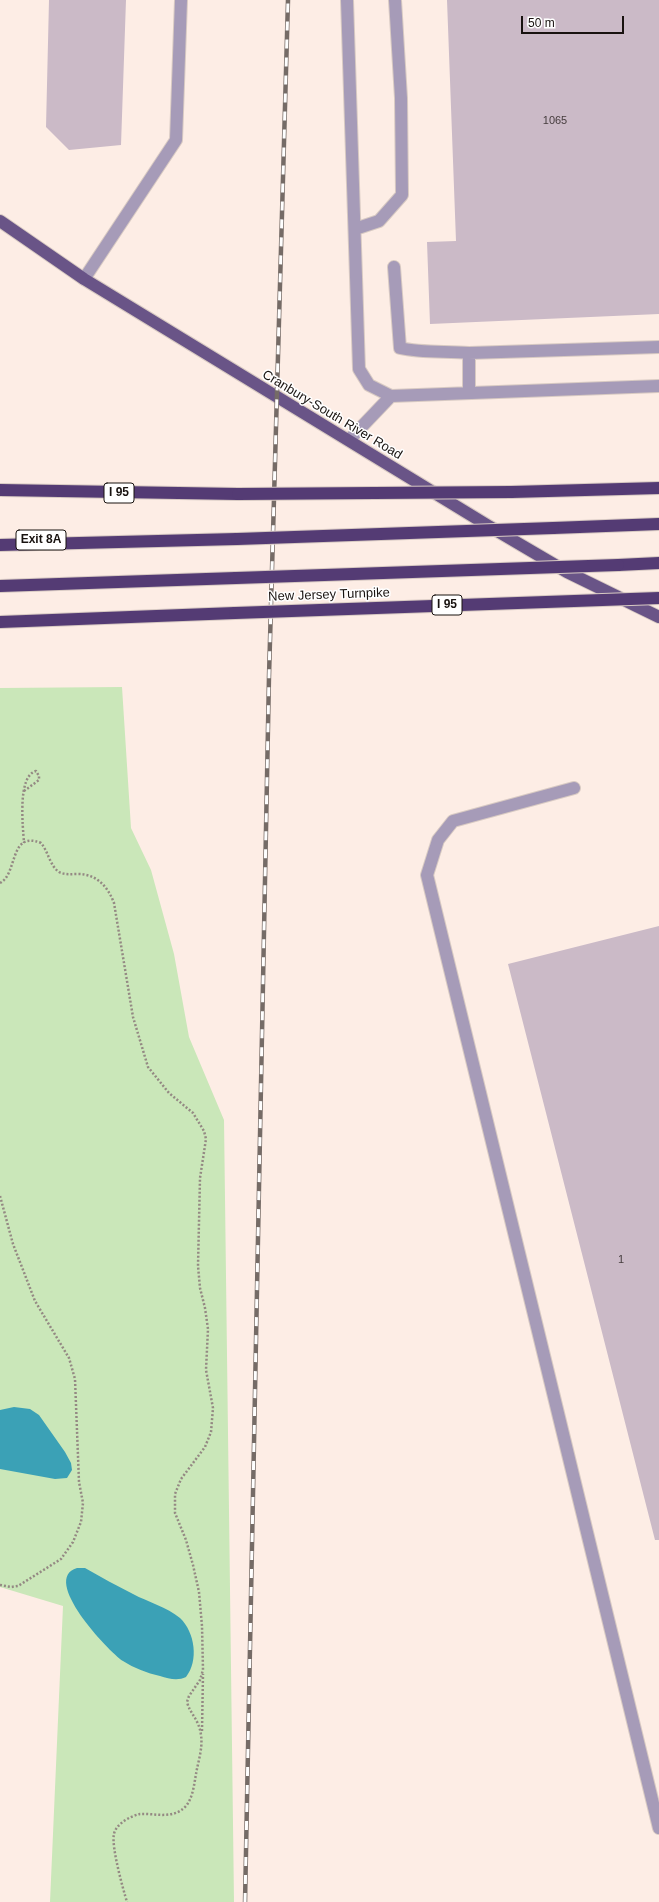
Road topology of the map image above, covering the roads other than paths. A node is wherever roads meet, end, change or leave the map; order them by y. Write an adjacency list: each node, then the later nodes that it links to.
1 (180, 0): 7 (lane)
2 (347, 0): 5 (lane)
3 (395, 0): 5 (lane)
4 (0, 221): 7 (main road, Cranbury-South River Road)
5 (355, 229): 12 (lane)
6 (394, 267): 9 (lane)
7 (84, 279): 13 (main road, Cranbury-South River Road)
8 (659, 347): 9 (lane)
9 (469, 353): 11 (lane)
10 (659, 386): 11 (lane)
11 (469, 393): 12 (lane)
12 (392, 396): 13 (lane)
13 (348, 440): 23 (main road, Cranbury-South River Road)
14 (659, 488): 15 (highway, I 95, bridge)
15 (0, 490)
16 (659, 524): 18 (highway, bridge)
17 (0, 538): 18 (highway, Exit 8A)
18 (82, 542): 19 (highway)
19 (0, 545)
20 (659, 564): 21 (highway, New Jersey Turnpike, bridge)
21 (0, 586)
22 (659, 598): 24 (highway, New Jersey Turnpike / I 95, bridge)
23 (659, 618)
24 (0, 622)
25 (574, 788): 26 (lane)
26 (659, 1828)

